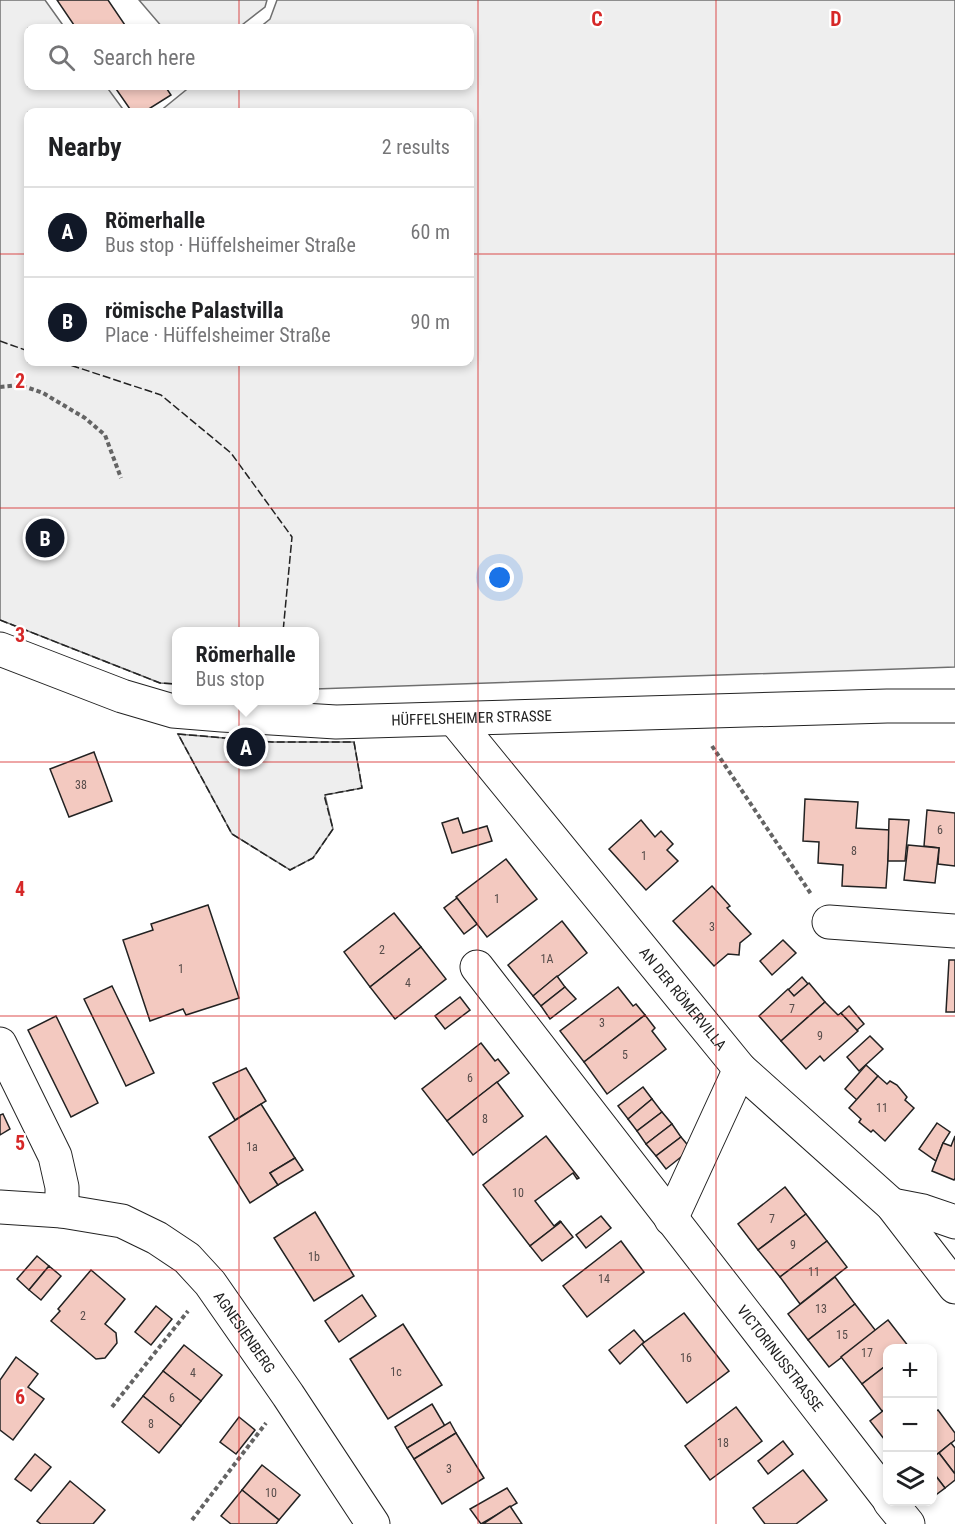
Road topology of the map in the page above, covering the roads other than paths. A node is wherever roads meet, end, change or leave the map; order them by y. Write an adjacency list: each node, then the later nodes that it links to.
1 (0, 649): 3 (street, HÜFFELSHEIMER STRASSE)
2 (955, 706): 3 (street, HÜFFELSHEIMER STRASSE)
3 (455, 720): 8 (street, AN DER RÖMERVILLA)
4 (829, 922): 5 (street)
5 (955, 931)
6 (477, 967): 12 (street, VICTORINUSSTRASSE)
7 (0, 1044): 11 (street)
8 (740, 1070): 9 (street, AN DER RÖMERVILLA); 12 (street)
9 (892, 1205): 13 (street); 14 (street, AN DER RÖMERVILLA)
10 (0, 1207): 11 (street, AGNESIENBERG)
11 (62, 1211): 17 (street, AGNESIENBERG)
12 (671, 1219): 15 (street, VICTORINUSSTRASSE)
13 (955, 1222)
14 (955, 1287)
15 (883, 1492)
16 (894, 1506): 18 (street, VICTORINUSSTRASSE)
17 (372, 1524)
18 (908, 1524)

